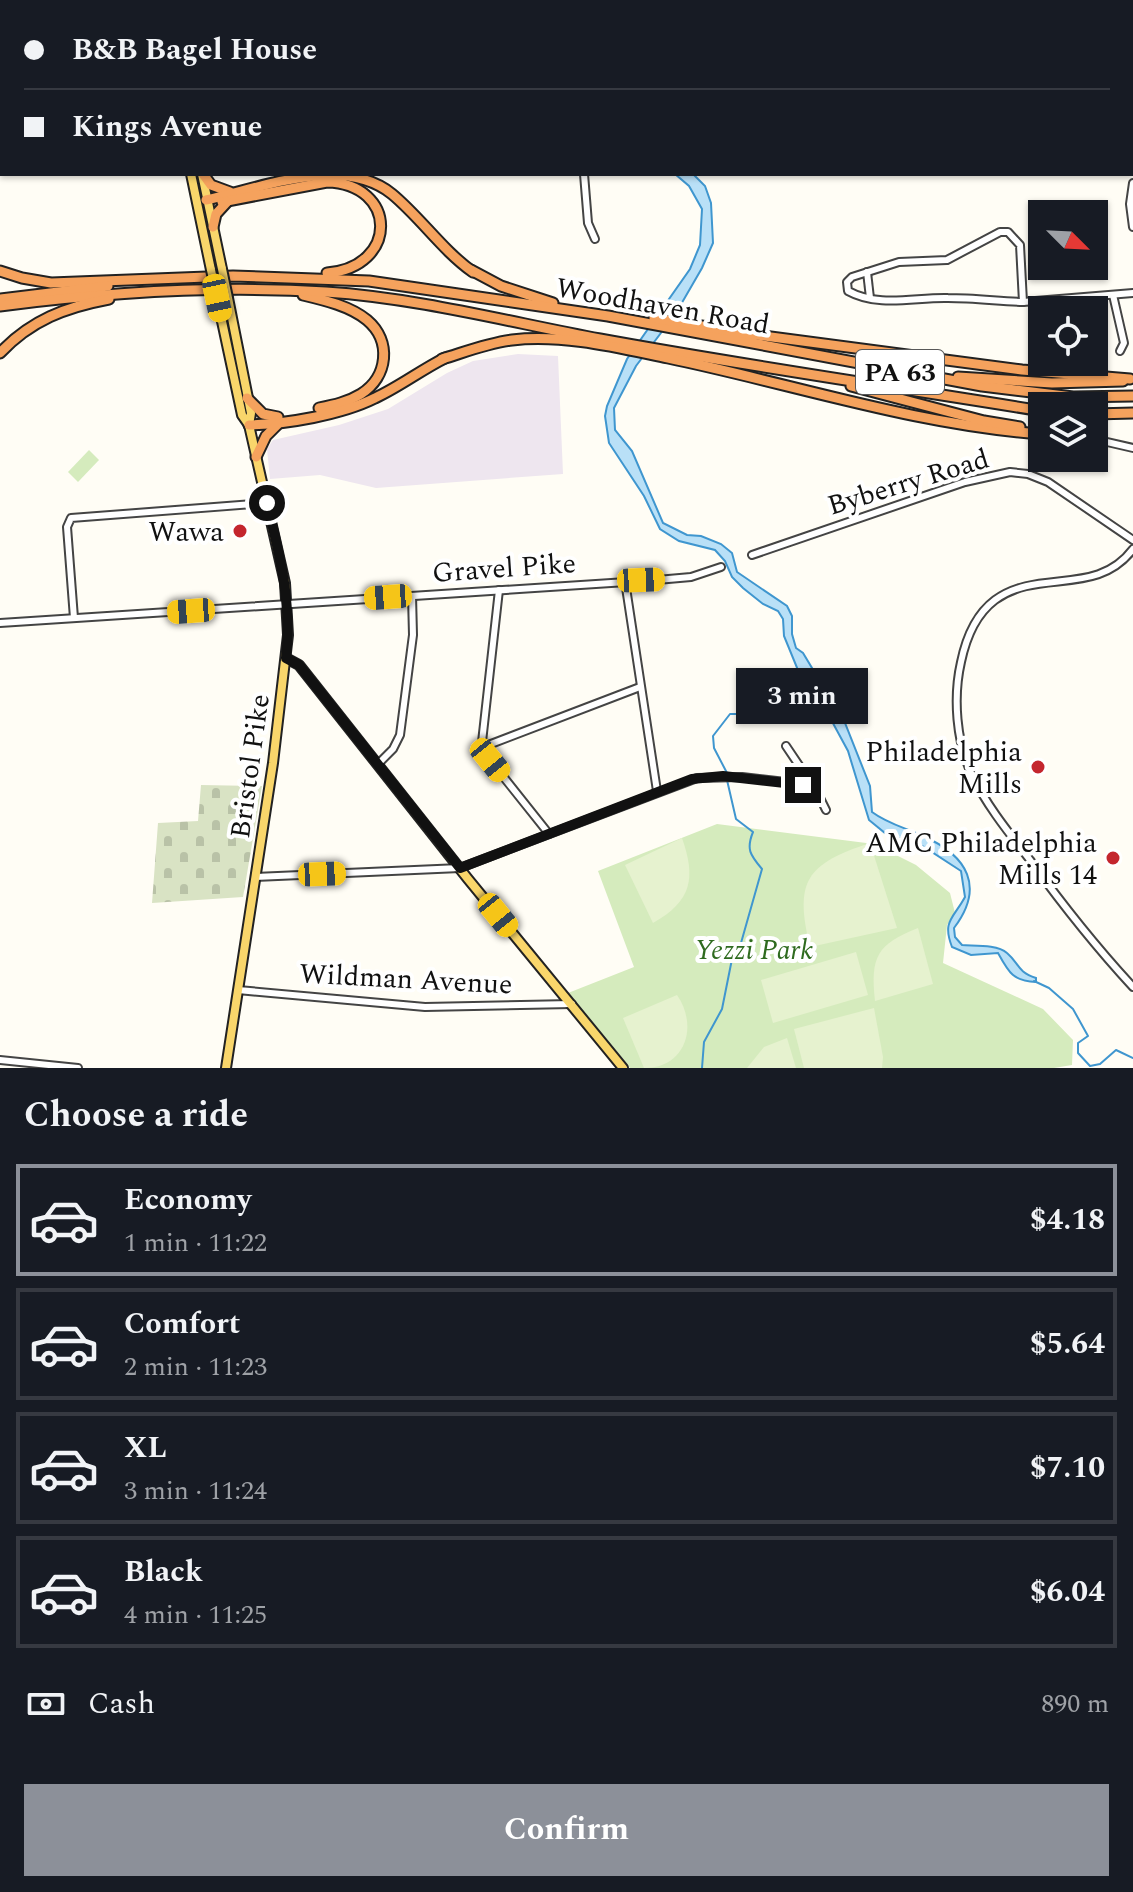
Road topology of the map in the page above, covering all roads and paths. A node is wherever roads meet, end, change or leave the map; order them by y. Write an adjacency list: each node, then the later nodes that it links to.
1 (192, 176): 9 (main road, Bristol Pike)
2 (202, 176): 9 (main road, Bristol Pike)
3 (204, 176): 8 (highway)
4 (320, 176): 8 (highway)
5 (349, 176): 13 (highway)
6 (584, 176): 12 (street)
7 (1133, 183): 11 (street)
8 (231, 196): 9 (highway); 10 (highway); 17 (highway)
9 (203, 203): 10 (main road, Bristol Pike); 44 (main road, Bristol Pike, bridge)
10 (213, 227): 39 (main road, Bristol Pike, bridge)
11 (1133, 227)
12 (595, 239)
13 (471, 270): 26 (highway); 27 (highway)
14 (0, 271): 16 (highway)
15 (867, 272): 22 (street); 22 (street); 24 (street)
16 (183, 277): 17 (highway, Woodhaven Road / PA 63); 23 (highway)
17 (280, 277): 26 (highway, Woodhaven Road / PA 63)
18 (280, 290): 20 (highway, Woodhaven Road / PA 63); 29 (highway, Woodhaven Road / PA 63); 43 (highway)
19 (1133, 293): 21 (street)
20 (140, 294): 25 (highway); 33 (highway)
21 (1113, 295): 24 (street); 32 (street)
22 (870, 298): 24 (street)
23 (0, 299)
24 (1023, 302)
25 (0, 306)
26 (608, 316): 27 (highway, Woodhaven Road / PA 63)
27 (650, 320): 28 (highway, Woodhaven Road / PA 63)
28 (671, 324): 36 (highway, Woodhaven Road / PA 63); 37 (highway)
29 (604, 340): 30 (highway, Woodhaven Road / PA 63); 34 (highway)
30 (633, 347): 31 (highway, Woodhaven Road / PA 63); 34 (highway)
31 (653, 351): 35 (highway, Woodhaven Road / PA 63); 46 (highway)
32 (1120, 351)
33 (0, 353)
34 (442, 359): 43 (highway)
35 (786, 370): 40 (highway, Woodhaven Road / PA 63); 45 (highway)
36 (902, 372): 37 (highway); 38 (highway, Woodhaven Road / PA 63)
37 (1132, 379)
38 (1133, 396)
39 (247, 398): 43 (highway); 44 (main road, Bristol Pike)
40 (1028, 409)
41 (1133, 413): 42 (highway)
42 (1108, 414)
43 (279, 420): 44 (highway); 49 (highway)
44 (249, 425): 49 (main road, Bristol Pike)
45 (1028, 430)
46 (1028, 432)
47 (1108, 442): 48 (street)
48 (1133, 448)
49 (256, 457): 50 (main road, Bristol Pike)
50 (267, 503): 58 (main road, Bristol Pike); 59 (street)
51 (1133, 540): 53 (street, Byberry Road)
52 (1133, 549): 72 (street)
53 (752, 555)
54 (721, 567): 55 (street, Gravel Pike)
55 (625, 581): 56 (street, Gravel Pike); 62 (street)
56 (499, 590): 57 (street, Gravel Pike); 64 (street)
57 (412, 596): 58 (street, Gravel Pike); 65 (street)
58 (288, 605): 59 (street, Gravel Pike); 61 (main road, Bristol Pike)
59 (74, 618): 60 (street)
60 (0, 623)
61 (286, 658): 65 (main road); 71 (main road, Bristol Pike)
62 (640, 687): 64 (street); 67 (street)
63 (786, 746): 66 (street)
64 (483, 747): 69 (street)
65 (378, 764): 70 (main road)
66 (812, 785): 67 (street); 68 (street)
67 (657, 791): 69 (street)
68 (826, 810)
69 (549, 834): 70 (street)
70 (460, 868): 71 (street); 74 (main road)
71 (255, 877): 73 (main road, Bristol Pike)
72 (1133, 987)
73 (238, 990): 74 (street, Wildman Avenue); 77 (main road, Bristol Pike)
74 (572, 1004): 78 (main road)
75 (0, 1060): 76 (street)
76 (78, 1068)
77 (226, 1068)
78 (623, 1068)

